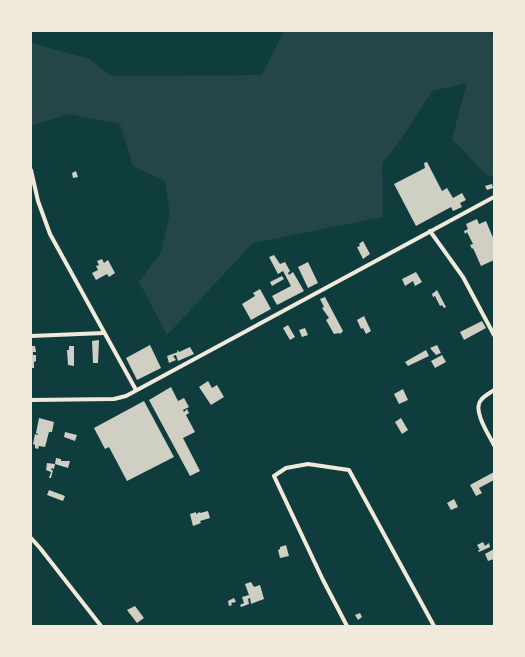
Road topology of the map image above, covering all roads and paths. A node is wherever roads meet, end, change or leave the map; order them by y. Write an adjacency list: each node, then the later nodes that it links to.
1 (31, 170): 4 (street)
2 (494, 197): 3 (street)
3 (430, 231): 5 (street); 7 (street)
4 (104, 334): 6 (street); 7 (street)
5 (494, 335)
6 (31, 336)
7 (136, 390): 9 (street)
8 (494, 390): 10 (street)
9 (31, 400)
10 (494, 445)
11 (31, 538): 12 (street)
12 (101, 626)
13 (347, 626): 14 (street)
14 (434, 626)

